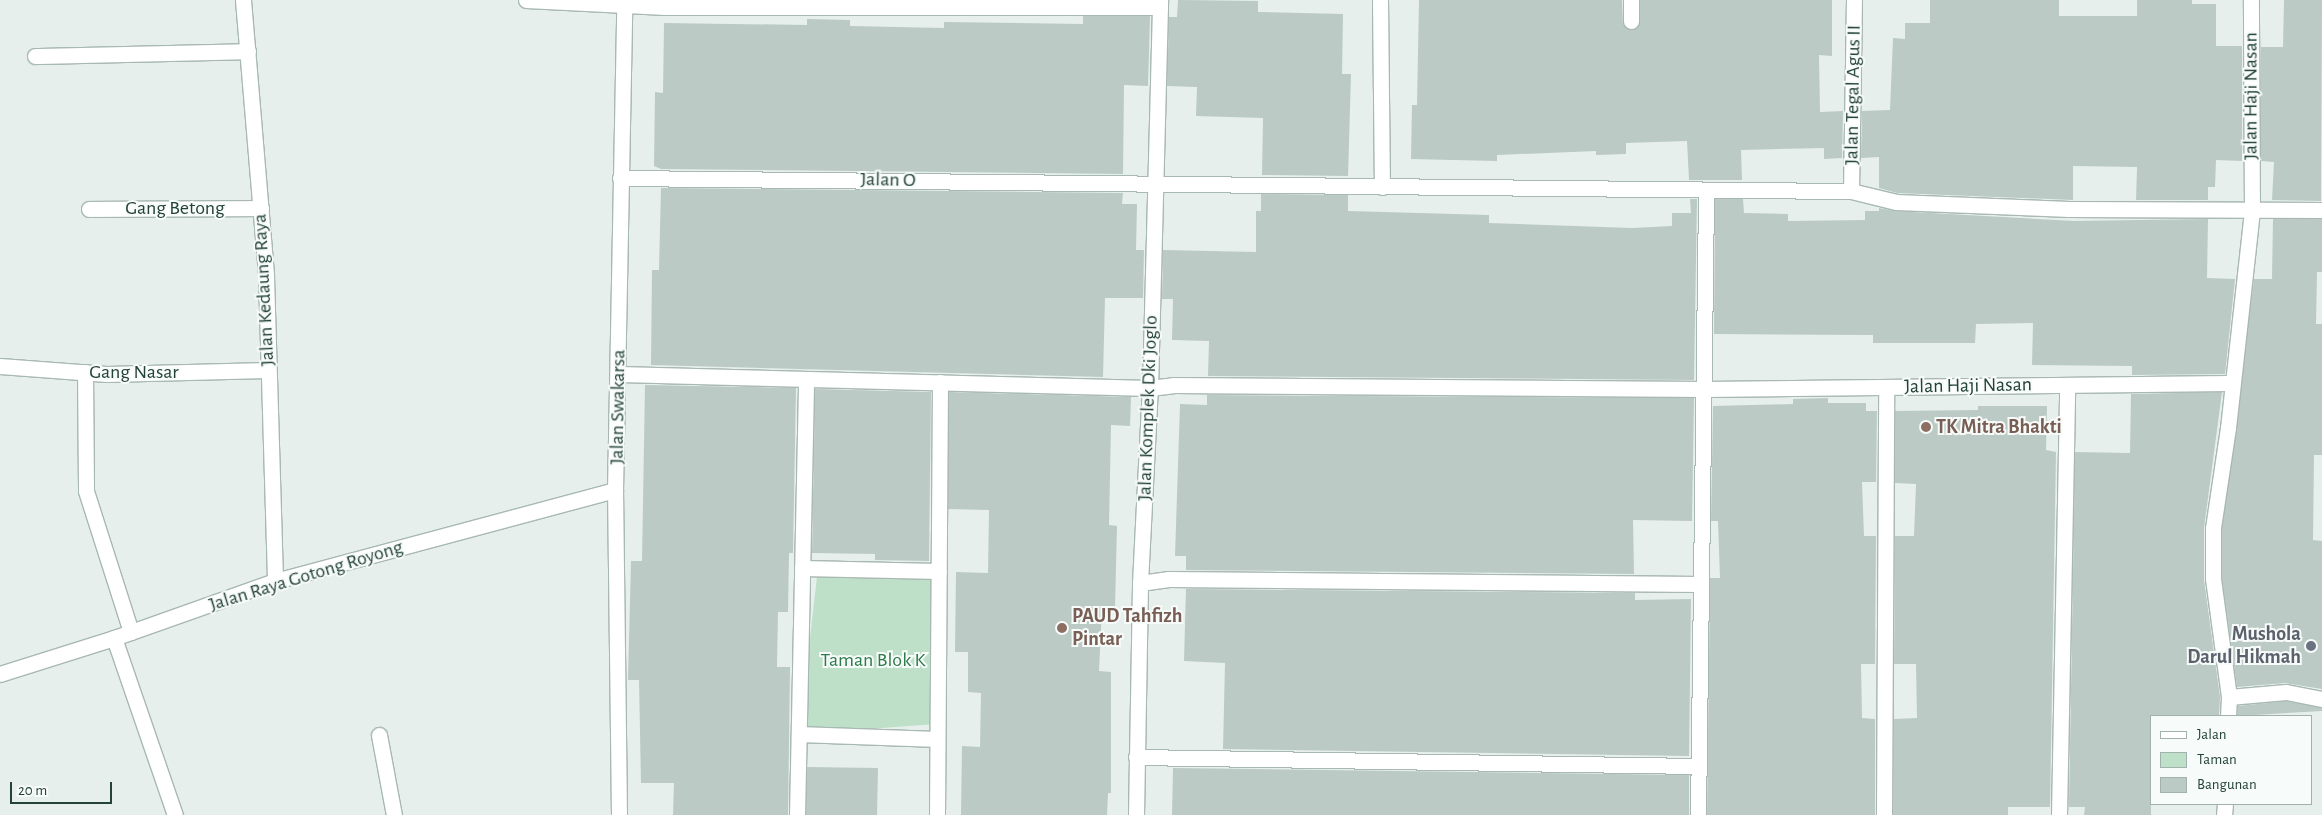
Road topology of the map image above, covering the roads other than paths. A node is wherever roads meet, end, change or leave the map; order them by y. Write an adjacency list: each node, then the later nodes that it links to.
1 (243, 0): 10 (street, Jalan Kedaung Raya)
2 (526, 0): 7 (street)
3 (1380, 0): 14 (street)
4 (1632, 0): 9 (street)
5 (1854, 0): 15 (street, Jalan Tegal Agus II)
6 (2251, 0): 20 (street, Jalan Haji Nasan)
7 (623, 3): 8 (street); 12 (street, Jalan Swakarsa)
8 (1160, 4): 13 (street, Jalan Komplek Dki Joglo)
9 (1632, 21)
10 (248, 51): 11 (street); 17 (street, Jalan Kedaung Raya)
11 (35, 56)
12 (620, 178): 13 (street, Jalan O); 24 (street, Jalan Swakarsa)
13 (1156, 183): 14 (street, Jalan O); 30 (street, Jalan Komplek Dki Joglo)
14 (1382, 186): 16 (street, Jalan O)
15 (1851, 191): 16 (street, Jalan O); 20 (street, Jalan O)
16 (1706, 192): 31 (street)
17 (261, 208): 18 (street, Gang Betong); 22 (street, Jalan Kedaung Raya)
18 (89, 209)
19 (2322, 210): 20 (street)
20 (2252, 211): 27 (street, Jalan Haji Nasan)
21 (0, 366): 23 (street, Gang Nasar)
22 (268, 370): 23 (street, Gang Nasar); 35 (street, Jalan Kedaung Raya)
23 (85, 372): 38 (street)
24 (619, 374): 25 (street, Jalan Haji Nasan); 32 (street, Jalan Swakarsa)
25 (806, 381): 26 (street, Jalan Haji Nasan); 33 (street)
26 (940, 382): 30 (street, Jalan Haji Nasan); 34 (street)
27 (2230, 383): 28 (street, Jalan Haji Nasan); 41 (street, Jalan Haji Nasan)
28 (2067, 385): 29 (street, Jalan Haji Nasan); 57 (street)
29 (1886, 387): 31 (street, Jalan Haji Nasan); 56 (street)
30 (1150, 388): 31 (street, Jalan Haji Nasan); 36 (street, Jalan Komplek Dki Joglo)
31 (1705, 389): 37 (street)
32 (616, 490): 35 (street, Jalan Raya Gotong Royong); 51 (street, Jalan Swakarsa)
33 (802, 568): 34 (street); 44 (street)
34 (939, 571): 46 (street)
35 (275, 581): 38 (street, Jalan Raya Gotong Royong)
36 (1140, 583): 37 (street); 47 (street, Jalan Komplek Dki Joglo)
37 (1699, 584): 48 (street)
38 (131, 632): 39 (street, Jalan Raya Gotong Royong)
39 (114, 638): 40 (street, Jalan Raya Gotong Royong); 49 (street)
40 (0, 674)
41 (2228, 697): 42 (street); 43 (street, Jalan Haji Nasan)
42 (2322, 699)
43 (2228, 715)
44 (799, 734): 46 (street); 52 (street)
45 (379, 735): 50 (street)
46 (937, 739): 53 (street)
47 (1136, 757): 48 (street); 54 (street, Jalan Komplek Dki Joglo)
48 (1698, 766): 55 (street)
49 (175, 815)
50 (394, 815)
51 (618, 815)
52 (798, 815)
53 (937, 815)
54 (1136, 815)
55 (1698, 815)
56 (1884, 815)
57 (2059, 815)

